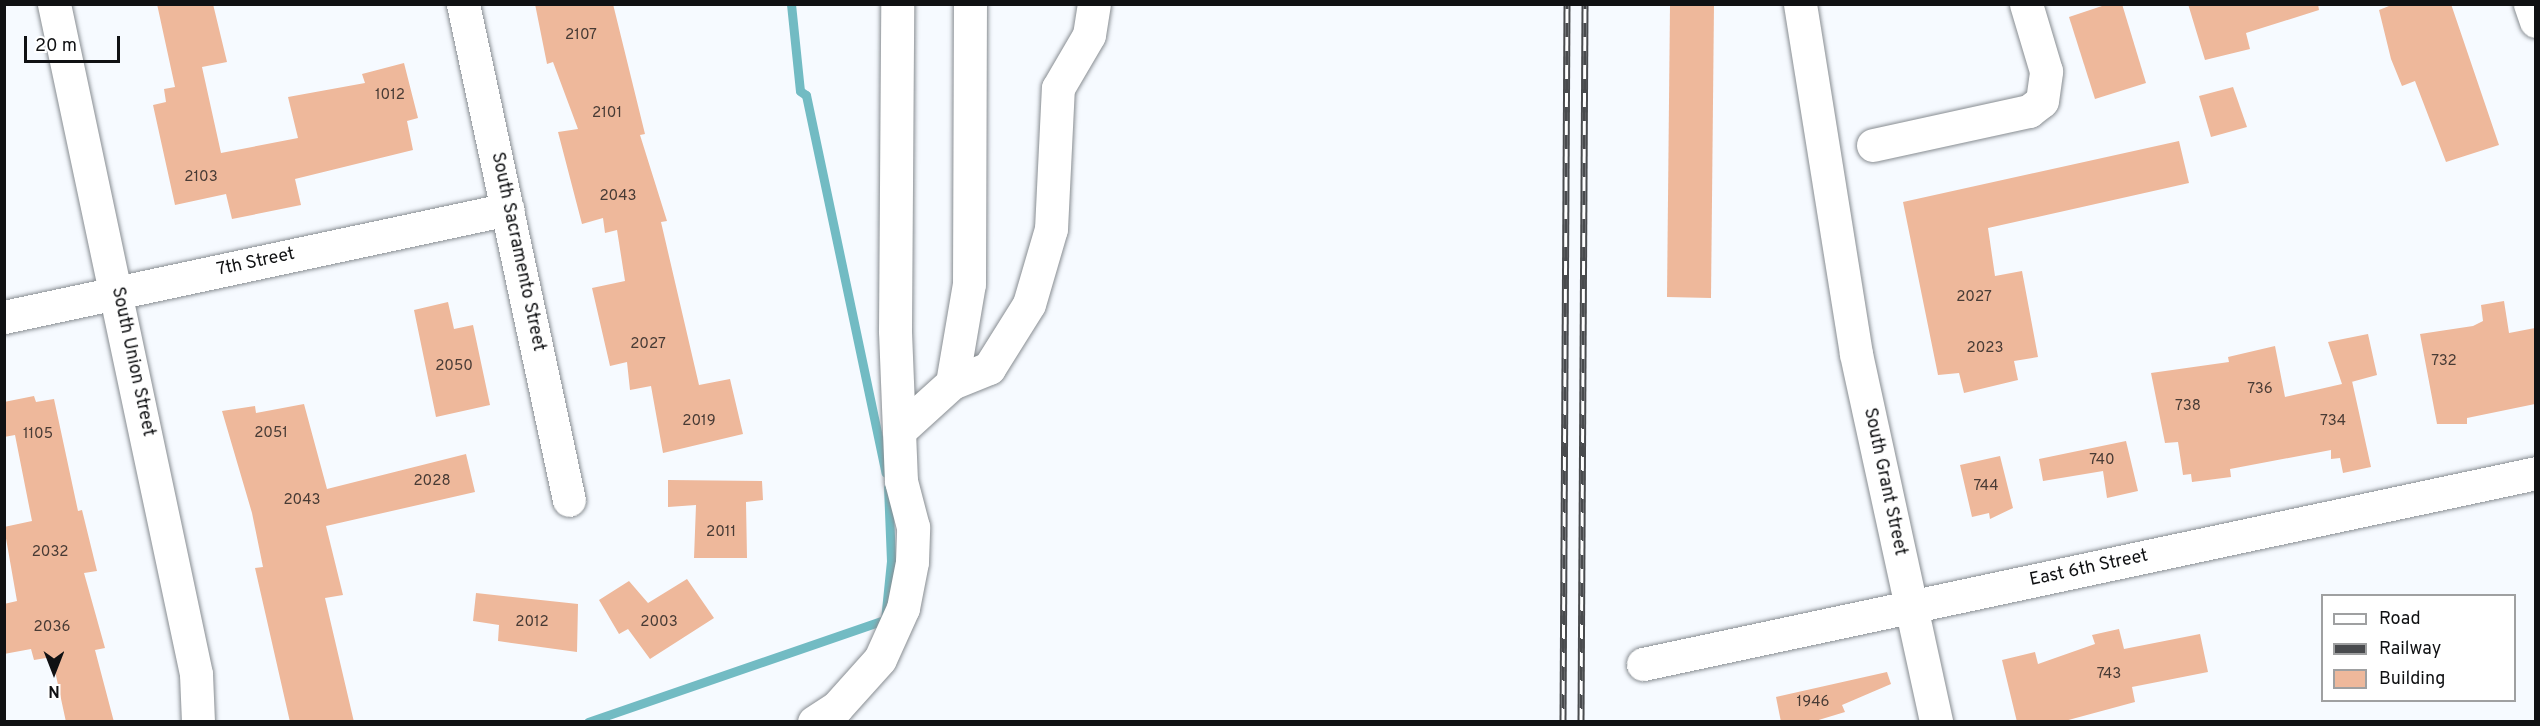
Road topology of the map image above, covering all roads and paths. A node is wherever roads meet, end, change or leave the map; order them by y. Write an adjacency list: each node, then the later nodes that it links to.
1 (54, 4): 12 (street, South Union Street)
2 (464, 4): 11 (street, South Sacramento Street)
3 (897, 4): 15 (street)
4 (970, 4): 14 (street)
5 (1094, 4): 14 (street)
6 (1800, 4): 18 (street, South Grant Street)
7 (2026, 4): 10 (street)
8 (2530, 4): 9 (street)
9 (2535, 21)
10 (1873, 146)
11 (508, 209): 12 (street, 7th Street); 17 (street, South Sacramento Street)
12 (118, 294): 13 (street, 7th Street); 20 (street, South Union Street)
13 (4, 317)
14 (952, 383): 15 (street)
15 (899, 431): 21 (street)
16 (2535, 473): 18 (street, East 6th Street)
17 (570, 501)
18 (1912, 607): 19 (street, East 6th Street); 22 (street, South Grant Street)
19 (1643, 664)
20 (198, 722)
21 (814, 722)
22 (1936, 722)

